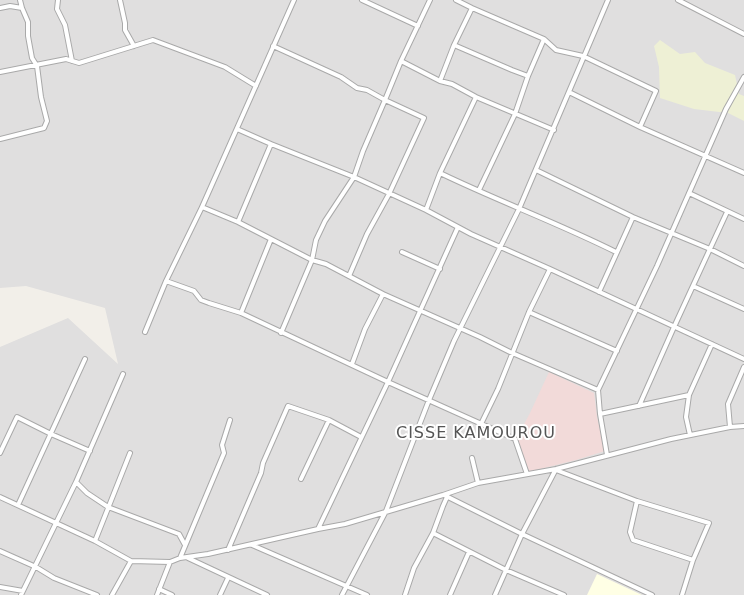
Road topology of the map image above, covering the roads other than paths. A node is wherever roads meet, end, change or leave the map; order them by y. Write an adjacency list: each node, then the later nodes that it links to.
1 (20, 0): 11 (street)
2 (58, 0): 20 (street)
3 (120, 0): 17 (street)
4 (294, 0): 18 (street)
5 (362, 0): 13 (street)
6 (430, 0): 13 (street)
7 (456, 0): 12 (street)
8 (608, 0): 19 (street)
9 (678, 0): 14 (street)
10 (0, 8): 11 (street)
11 (22, 8): 22 (street)
12 (472, 8): 15 (street); 16 (street)
13 (418, 26): 21 (street)
14 (744, 34)
15 (544, 39): 19 (street); 24 (street)
16 (454, 45): 24 (street); 26 (street)
17 (134, 46): 20 (street); 27 (street)
18 (273, 46): 27 (street); 30 (street)
19 (584, 56): 28 (street); 32 (street)
20 (72, 61): 22 (street)
21 (401, 61): 26 (street); 30 (street)
22 (37, 66): 23 (street); 35 (street)
23 (0, 72)
24 (528, 76): 31 (street)
25 (744, 77): 37 (street)
26 (440, 81): 29 (street)
27 (256, 86): 33 (street)
28 (569, 92): 32 (street); 34 (street)
29 (476, 97): 31 (street); 39 (street)
30 (385, 100): 41 (street); 44 (street)
31 (515, 114): 34 (street); 42 (street)
32 (640, 127): 37 (street)
33 (237, 129): 36 (street); 45 (street)
34 (554, 130): 38 (street)
35 (0, 139)
36 (271, 144): 41 (street); 51 (street)
37 (704, 156): 40 (street); 43 (street)
38 (536, 170): 46 (street); 49 (street)
39 (440, 173): 42 (street); 47 (street)
40 (744, 173)
41 (354, 177): 44 (street); 59 (street)
42 (479, 190): 46 (street)
43 (689, 193): 48 (street); 53 (street)
44 (389, 194): 47 (street); 63 (street)
45 (202, 207): 51 (street); 64 (street)
46 (519, 209): 55 (street); 58 (street)
47 (426, 210): 52 (street)
48 (727, 212): 50 (street); 56 (street)
49 (633, 217): 53 (street); 58 (street)
50 (744, 219)
51 (238, 222): 54 (street)
52 (458, 227): 55 (street); 61 (street)
53 (671, 234): 56 (street); 68 (street)
54 (271, 239): 59 (street); 72 (street)
55 (500, 247): 62 (street); 74 (street)
56 (710, 249): 60 (street); 65 (street)
57 (402, 252): 61 (street)
58 (616, 252): 66 (street)
59 (312, 260): 63 (street); 76 (street)
60 (744, 266)
61 (440, 269): 70 (street)
62 (550, 269): 66 (street); 71 (street)
63 (349, 276): 67 (street)
64 (166, 281): 72 (street); 75 (street)
65 (693, 286): 69 (street); 73 (street)
66 (599, 292): 68 (street)
67 (384, 294): 70 (street); 82 (street)
68 (636, 309): 73 (street); 78 (street)
69 (744, 309)
70 (421, 312): 74 (street); 85 (street)
71 (529, 312): 78 (street); 79 (street)
72 (241, 314): 76 (street)
73 (674, 327): 77 (street); 89 (street)
74 (460, 328): 79 (street); 88 (street)
75 (145, 332)
76 (281, 332): 82 (street)
77 (712, 344): 81 (street); 87 (street)
78 (617, 351): 86 (street)
79 (513, 353): 86 (street); 93 (street)
80 (85, 359): 96 (street)
81 (744, 359)
82 (352, 364): 85 (street)
83 (744, 367): 95 (street)
84 (123, 374): 99 (street)
85 (388, 382): 88 (street); 98 (street)
86 (598, 390): 90 (street)
87 (689, 395): 89 (street); 97 (street)
88 (429, 400): 93 (street); 114 (street)
89 (639, 406): 90 (street)
90 (600, 414): 102 (street)
91 (230, 420): 120 (street)
92 (329, 420): 98 (street); 106 (street); 122 (street)
93 (481, 424): 105 (street)
94 (744, 426): 95 (street)
95 (730, 427): 97 (street)
96 (51, 434): 99 (street); 100 (street); 112 (street)
97 (690, 435): 102 (street)
98 (361, 437): 116 (street)
99 (90, 451): 107 (street)
100 (0, 453)
101 (130, 453): 113 (street)
102 (607, 455): 104 (street)
103 (472, 458): 108 (street)
104 (556, 469): 105 (street); 111 (street); 118 (street)
105 (527, 474): 108 (street)
106 (301, 479)
107 (76, 482): 113 (street); 115 (street)
108 (478, 484): 109 (street)
109 (445, 496): 114 (street); 117 (street); 118 (street)
110 (0, 497): 112 (street)
111 (637, 501): 127 (street); 127 (street)
112 (18, 505): 115 (street)
113 (108, 507): 119 (street); 120 (street)
114 (386, 511): 116 (street); 133 (street)
115 (56, 522): 119 (street); 130 (street)
116 (318, 529): 121 (street)
117 (434, 534): 124 (street); 145 (street)
118 (522, 534): 131 (street); 149 (street)
119 (95, 541): 128 (street)
120 (186, 545): 125 (street)
121 (252, 545): 122 (street); 133 (street)
122 (228, 550): 126 (street)
123 (0, 551): 130 (street)
124 (470, 552): 131 (street); 146 (street)
125 (180, 558): 126 (street); 129 (street)
126 (187, 558): 132 (street)
127 (693, 560): 150 (street)
128 (130, 561): 129 (street); 138 (street)
129 (170, 562): 135 (street)
130 (36, 567): 136 (street); 137 (street)
131 (506, 570): 147 (street); 148 (street)
132 (228, 578): 141 (street); 142 (street)
133 (346, 586): 143 (street); 144 (street)
134 (0, 587): 136 (street)
135 (159, 589): 139 (street); 140 (street)
136 (22, 593)
137 (97, 595)
138 (112, 595)
139 (157, 595)
140 (172, 595)
141 (220, 595)
142 (267, 595)
143 (342, 595)
144 (367, 595)
145 (405, 595)
146 (450, 595)
147 (495, 595)
148 (564, 595)
149 (652, 595)
150 (682, 595)

